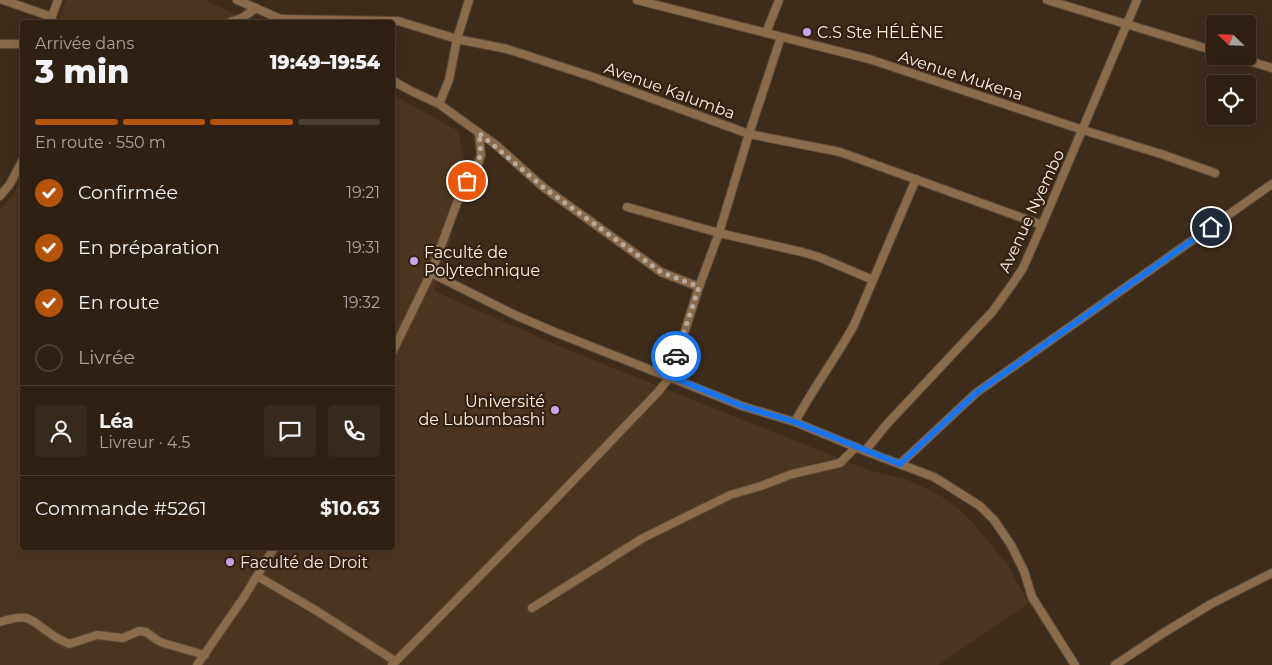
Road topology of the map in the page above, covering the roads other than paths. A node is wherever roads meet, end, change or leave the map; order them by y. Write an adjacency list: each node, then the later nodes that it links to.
1 (3, 0): 10 (street)
2 (58, 0): 10 (street)
3 (237, 0): 9 (street)
4 (469, 0): 17 (street)
5 (637, 0): 15 (street, Avenue Mukena)
6 (779, 0): 15 (street)
7 (1047, 0): 14 (street)
8 (1137, 0): 14 (street, Avenue Nyembo)
9 (256, 8): 11 (street); 12 (street)
10 (51, 20)
11 (236, 20)
12 (282, 20)
13 (395, 21): 17 (street, Avenue Kalumba)
14 (1127, 25): 20 (street); 25 (street, Avenue Nyembo)
15 (766, 33): 16 (street, Avenue Mukena)
16 (781, 37): 25 (street, Avenue Mukena); 27 (street)
17 (456, 39): 24 (street); 27 (street, Avenue Kalumba)
18 (0, 44): 19 (street)
19 (20, 44)
20 (1206, 48)
21 (1256, 63): 22 (street)
22 (1272, 68)
23 (395, 82): 24 (street)
24 (439, 104): 26 (street)
25 (1083, 130): 29 (street, Avenue Mukena); 34 (street, Avenue Nyembo)
26 (479, 133): 36 (street); 38 (street)
27 (749, 134): 30 (street, Avenue Kalumba); 35 (street)
28 (20, 165): 32 (street)
29 (1215, 173)
30 (916, 179): 34 (street, Avenue Kalumba); 37 (street)
31 (1272, 184): 44 (street)
32 (0, 196)
33 (627, 206): 35 (street)
34 (1042, 225): 43 (street, Avenue Nyembo)
35 (719, 233): 37 (street); 38 (street)
36 (431, 273): 39 (street); 40 (street)
37 (873, 280): 41 (street)
38 (699, 287): 40 (street)
39 (395, 347)
40 (670, 376): 41 (street); 51 (street)
41 (795, 422): 42 (street)
42 (856, 447): 43 (street); 48 (street)
43 (865, 451): 44 (street)
44 (900, 464): 52 (street)
45 (273, 550): 47 (street)
46 (1272, 573): 55 (street)
47 (257, 576): 50 (street); 51 (street)
48 (532, 608)
49 (0, 622): 50 (street)
50 (205, 655): 53 (street)
51 (394, 663)
52 (1073, 663): 54 (street)
53 (197, 665)
54 (1064, 665)
55 (1115, 665)

